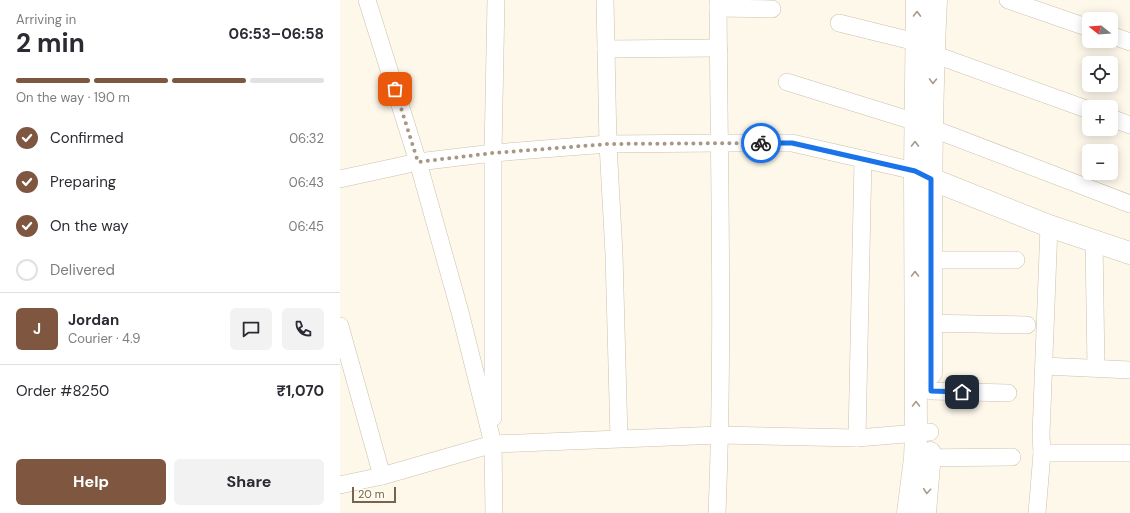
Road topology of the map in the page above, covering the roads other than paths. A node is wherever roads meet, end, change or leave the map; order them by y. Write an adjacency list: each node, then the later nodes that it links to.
1 (367, 0): 25 (street)
2 (496, 0): 23 (street)
3 (605, 0): 15 (street)
4 (917, 0): 14 (street, one-way to 4)
5 (936, 0): 14 (street)
6 (1008, 0): 10 (street)
7 (718, 4): 8 (street); 13 (street)
8 (772, 9)
9 (839, 23): 14 (street)
10 (1082, 26)
11 (1118, 38): 12 (street)
12 (1130, 42)
13 (719, 48): 15 (street); 21 (street)
14 (925, 48): 17 (street); 19 (street)
15 (606, 49): 22 (street)
16 (788, 82): 19 (street)
17 (1082, 107)
18 (1118, 121): 20 (street)
19 (924, 125): 26 (street); 28 (street)
20 (1130, 125)
21 (720, 143): 22 (street); 24 (street); 43 (street)
22 (608, 144): 23 (street); 44 (street)
23 (493, 153): 25 (street); 46 (street)
24 (863, 159): 26 (street); 45 (street)
25 (418, 162): 27 (street); 46 (street)
26 (923, 175): 29 (street); 32 (street); 34 (street, one-way to 26)
27 (340, 179)
28 (1130, 204)
29 (1049, 226): 30 (street); 37 (street)
30 (1094, 240): 31 (street); 38 (street)
31 (1130, 253)
32 (931, 260): 33 (street); 34 (street)
33 (1016, 260)
34 (923, 323): 35 (street); 40 (street); 42 (street, one-way to 34)
35 (1028, 325)
36 (340, 326): 51 (street)
37 (1044, 366): 38 (street); 48 (street)
38 (1096, 368): 39 (street)
39 (1130, 370)
40 (931, 391): 41 (street); 42 (street)
41 (1008, 393)
42 (923, 433): 45 (street); 50 (street)
43 (720, 435): 44 (street); 45 (street); 54 (street)
44 (619, 438): 46 (street)
45 (857, 438)
46 (493, 444): 51 (street); 53 (street)
47 (1130, 453): 48 (street)
48 (1042, 454): 58 (street)
49 (1012, 457): 50 (street)
50 (922, 458): 55 (street); 57 (street, one-way to 57)
51 (382, 476): 52 (street)
52 (340, 485)
53 (494, 513)
54 (717, 513)
55 (908, 513): 56 (street)
56 (915, 513)
57 (925, 513)
58 (1037, 513)

